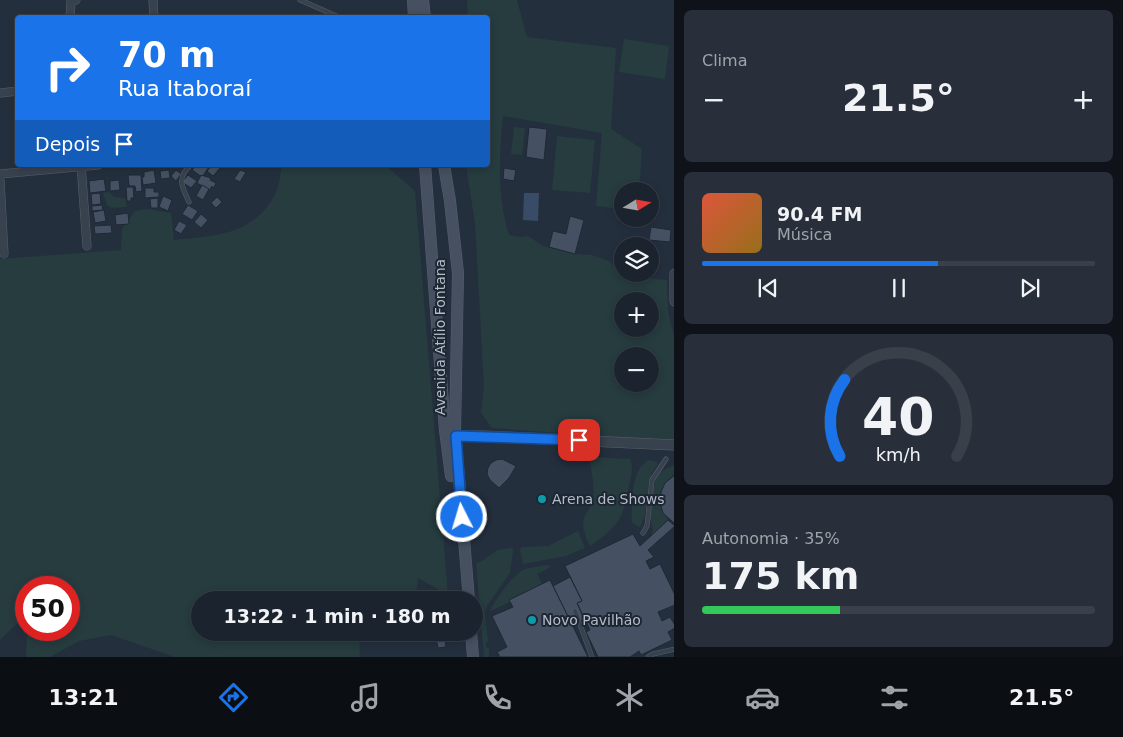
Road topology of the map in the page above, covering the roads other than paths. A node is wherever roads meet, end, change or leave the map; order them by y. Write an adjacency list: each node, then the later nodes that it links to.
1 (153, 0): 7 (street)
2 (300, 0): 8 (lane)
3 (413, 0): 9 (main road)
4 (423, 0): 10 (main road)
5 (74, 1): 6 (street)
6 (71, 15)
7 (154, 15)
8 (334, 15)
9 (414, 15)
10 (425, 15)
11 (15, 91): 12 (street)
12 (0, 92)
13 (71, 167): 20 (street)
14 (81, 167): 23 (street)
15 (182, 167): 19 (lane)
16 (188, 167): 19 (lane)
17 (425, 167): 27 (main road, Avenida Atílio Fontana)
18 (444, 167): 27 (main road, Avenida Atílio Fontana)
19 (184, 170): 22 (lane)
20 (0, 174)
21 (0, 180): 24 (street)
22 (189, 202)
23 (87, 246)
24 (4, 254)
25 (674, 274): 26 (street)
26 (674, 301)
27 (451, 436): 28 (street); 31 (main road, Avenida Atílio Fontana); 32 (main road, Avenida Atílio Fontana)
28 (674, 445)
29 (666, 460): 30 (lane)
30 (643, 533)
31 (460, 591)
32 (468, 591)
33 (575, 611): 39 (lane)
34 (465, 641): 37 (main road)
35 (472, 641): 38 (main road)
36 (674, 650): 40 (lane)
37 (466, 657)
38 (473, 657)
39 (592, 657)
40 (648, 657)

